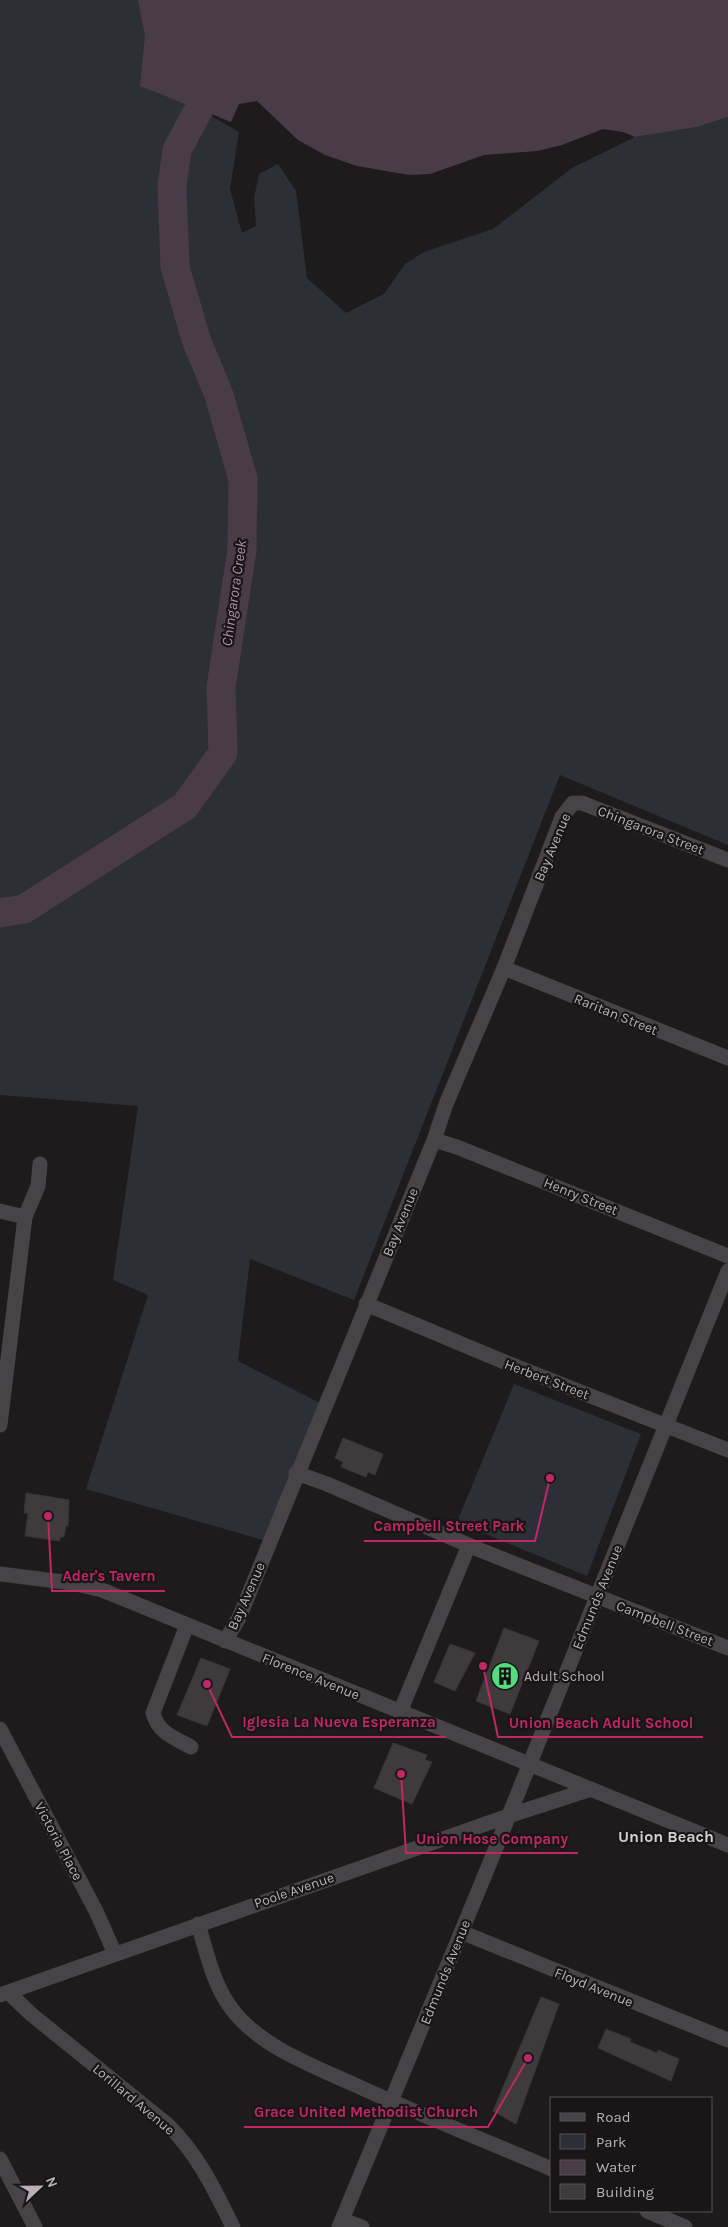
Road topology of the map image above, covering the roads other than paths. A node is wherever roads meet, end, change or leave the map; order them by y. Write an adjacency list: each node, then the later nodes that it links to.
1 (573, 803): 2 (street, Chingarora Street); 3 (street, Bay Avenue)
2 (728, 860)
3 (504, 968): 4 (street, Raritan Street); 5 (street, Bay Avenue)
4 (728, 1058)
5 (434, 1140): 9 (street, Henry Street); 11 (street, Bay Avenue)
6 (40, 1164): 8 (street)
7 (0, 1211): 8 (street)
8 (25, 1217): 12 (street)
9 (728, 1256)
10 (728, 1271): 14 (street, Edmunds Avenue)
11 (366, 1304): 14 (street, Herbert Street); 16 (street, Bay Avenue)
12 (2, 1390): 13 (street)
13 (0, 1425)
14 (667, 1426): 15 (street, Herbert Street); 19 (street, Edmunds Avenue)
15 (728, 1450)
16 (296, 1473): 17 (street, Campbell Street); 21 (street, Bay Avenue)
17 (469, 1545): 19 (street, Campbell Street); 23 (street)
18 (0, 1574): 20 (street, Florence Avenue)
19 (597, 1596): 22 (street, Campbell Street); 26 (street, Edmunds Avenue)
20 (187, 1625): 21 (street, Florence Avenue); 25 (street)
21 (225, 1641): 23 (street, Florence Avenue)
22 (728, 1648)
23 (400, 1712): 26 (street, Florence Avenue)
24 (0, 1729): 32 (street, Victoria Place)
25 (191, 1747)
26 (528, 1765): 27 (street, Florence Avenue); 28 (street, Edmunds Avenue)
27 (588, 1790): 28 (street, Poole Avenue); 29 (street, Florence Avenue)
28 (508, 1816): 30 (street, Poole Avenue); 31 (street, Edmunds Avenue)
29 (728, 1845)
30 (198, 1924): 32 (street, Poole Avenue); 35 (street)
31 (461, 1932): 34 (street, Floyd Avenue); 35 (street, Edmunds Avenue)
32 (115, 1954): 33 (street, Poole Avenue)
33 (4, 1994): 41 (street, Lorillard Avenue)
34 (728, 2040)
35 (391, 2102): 37 (street); 39 (street, Edmunds Avenue)
36 (0, 2159): 40 (street)
37 (550, 2168)
38 (649, 2212): 43 (street)
39 (341, 2223): 42 (street)
40 (35, 2227)
41 (233, 2227)
42 (362, 2227)
43 (684, 2227)

